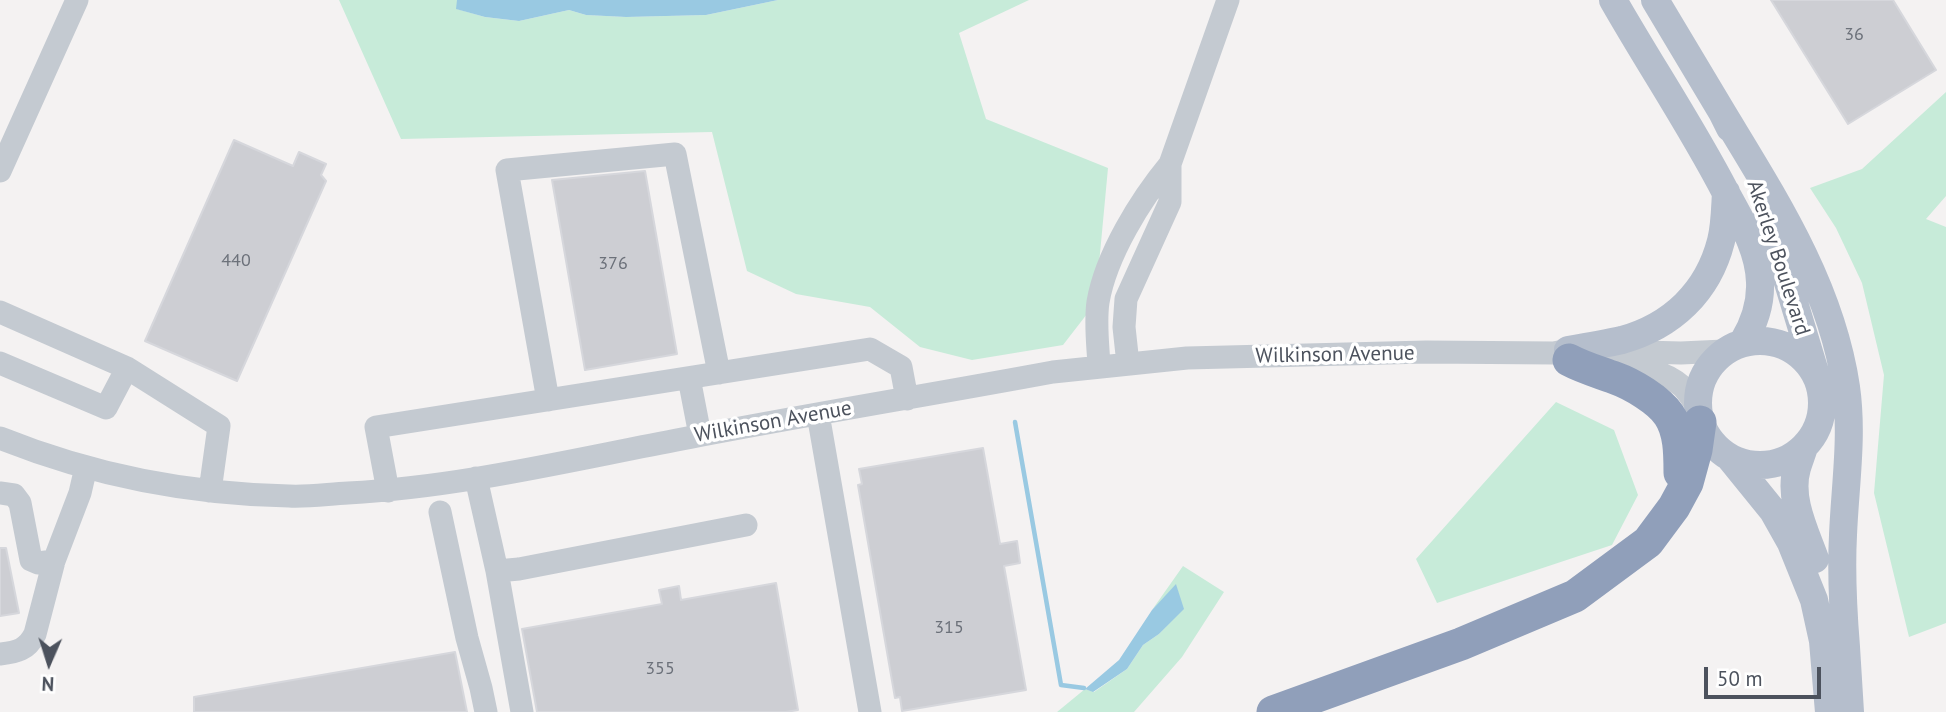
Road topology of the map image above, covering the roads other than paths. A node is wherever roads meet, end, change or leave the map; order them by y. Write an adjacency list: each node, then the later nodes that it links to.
1 (77, 0): 7 (street)
2 (1228, 0): 6 (street)
3 (1613, 0): 8 (main road, Akerley Boulevard)
4 (1655, 0): 5 (main road, Akerley Boulevard)
5 (1722, 112): 16 (main road, Akerley Boulevard); 38 (main road)
6 (1170, 164): 13 (street); 14 (street)
7 (0, 171)
8 (1726, 192): 10 (main road, Akerley Boulevard); 11 (main road)
9 (0, 312): 15 (street)
10 (1734, 347): 11 (street, Wilkinson Avenue); 16 (main road); 22 (main road)
11 (1564, 354): 13 (street, Wilkinson Avenue); 22 (street, Wilkinson Avenue); 32 (highway)
12 (0, 363): 15 (street)
13 (1128, 364): 14 (street, Wilkinson Avenue)
14 (1099, 366): 19 (street, Wilkinson Avenue)
15 (127, 368): 29 (street)
16 (1815, 372): 25 (main road)
17 (719, 373): 18 (street); 19 (street); 20 (street)
18 (690, 377): 20 (street); 23 (street)
19 (907, 399): 21 (street, Wilkinson Avenue)
20 (548, 400): 30 (street)
21 (818, 414): 23 (street, Wilkinson Avenue); 41 (street)
22 (1699, 414): 26 (main road); 32 (highway)
23 (700, 435): 28 (street, Wilkinson Avenue)
24 (0, 439): 27 (street, Wilkinson Avenue)
25 (1804, 447): 26 (main road); 38 (main road)
26 (1730, 458): 38 (main road)
27 (86, 467): 29 (street, Wilkinson Avenue); 35 (street)
28 (476, 478): 30 (street, Wilkinson Avenue); 36 (street)
29 (210, 491): 30 (street, Wilkinson Avenue)
30 (388, 491)
31 (0, 493): 35 (street)
32 (1674, 507): 42 (highway)
33 (440, 512): 39 (street)
34 (746, 525): 36 (street)
35 (54, 561): 37 (street)
36 (497, 571): 40 (street)
37 (0, 654)
38 (1840, 662): 43 (main road); 44 (main road)
39 (486, 712)
40 (522, 712)
41 (870, 712)
42 (1273, 712)
43 (1829, 712)
44 (1850, 712)

